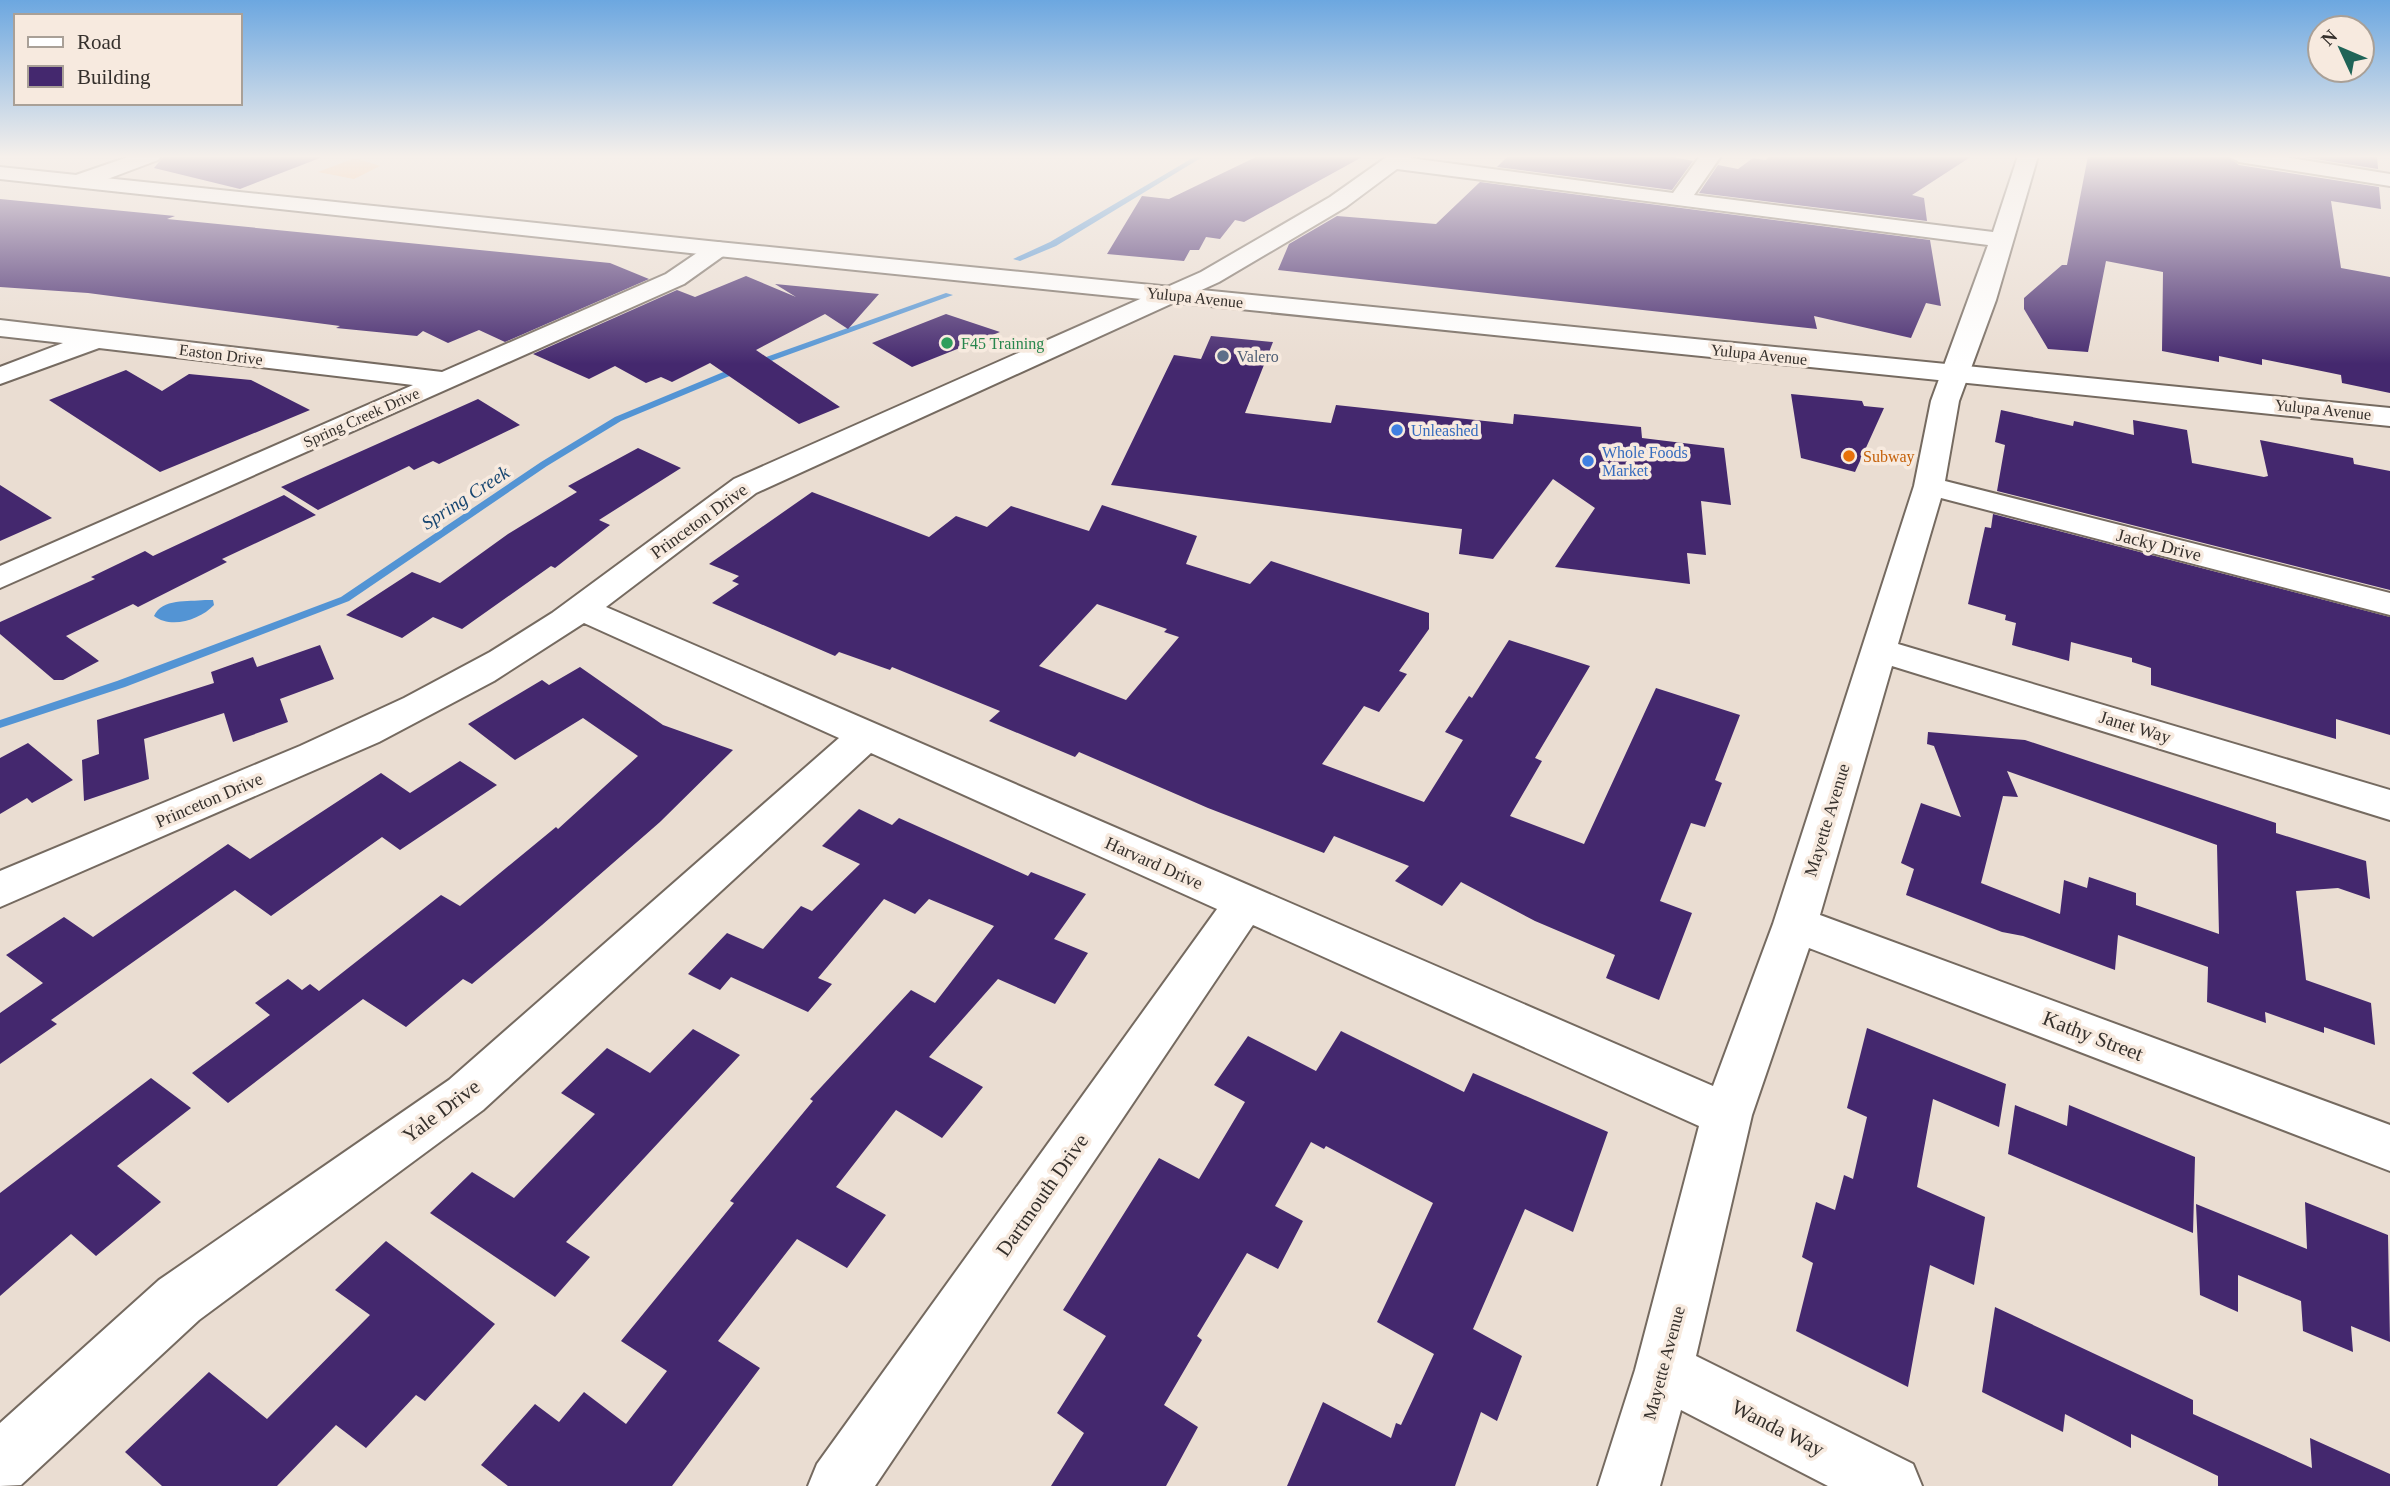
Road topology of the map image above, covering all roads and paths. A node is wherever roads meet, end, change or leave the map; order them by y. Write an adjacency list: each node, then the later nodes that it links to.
1 (496, 225): 6 (street, Yulupa Avenue)
2 (1298, 225): 7 (street, Princeton Drive)
3 (1887, 225): 5 (street)
4 (2007, 225): 5 (street, Mayette Avenue)
5 (2002, 240): 10 (street, Mayette Avenue)
6 (718, 249): 7 (street, Yulupa Avenue); 12 (street, Spring Creek Drive)
7 (1173, 295): 10 (street, Yulupa Avenue); 17 (street, Princeton Drive)
8 (0, 328): 9 (street, Easton Drive)
9 (97, 339): 11 (street); 12 (street, Easton Drive)
10 (1955, 374): 13 (street, Yulupa Avenue); 14 (street, Mayette Avenue)
11 (0, 376)
12 (442, 380): 15 (street, Spring Creek Drive)
13 (2390, 416)
14 (1929, 486): 16 (street, Jacky Drive); 18 (street, Mayette Avenue)
15 (0, 578)
16 (2390, 604)
17 (581, 609): 19 (street, Harvard Drive); 21 (street, Princeton Drive)
18 (1879, 650): 20 (street, Janet Way); 23 (street, Mayette Avenue)
19 (866, 736): 22 (street, Harvard Drive); 27 (street, Yale Drive)
20 (2390, 804)
21 (0, 890)
22 (1245, 903): 24 (street, Harvard Drive); 28 (street, Dartmouth Drive)
23 (1795, 924): 24 (street, Mayette Avenue); 25 (street, Kathy Street)
24 (1727, 1115): 26 (street, Mayette Avenue)
25 (2390, 1148)
26 (1664, 1370): 29 (street, Mayette Avenue); 30 (street, Wanda Way)
27 (0, 1464)
28 (839, 1486)
29 (1629, 1486)
30 (1891, 1486)

